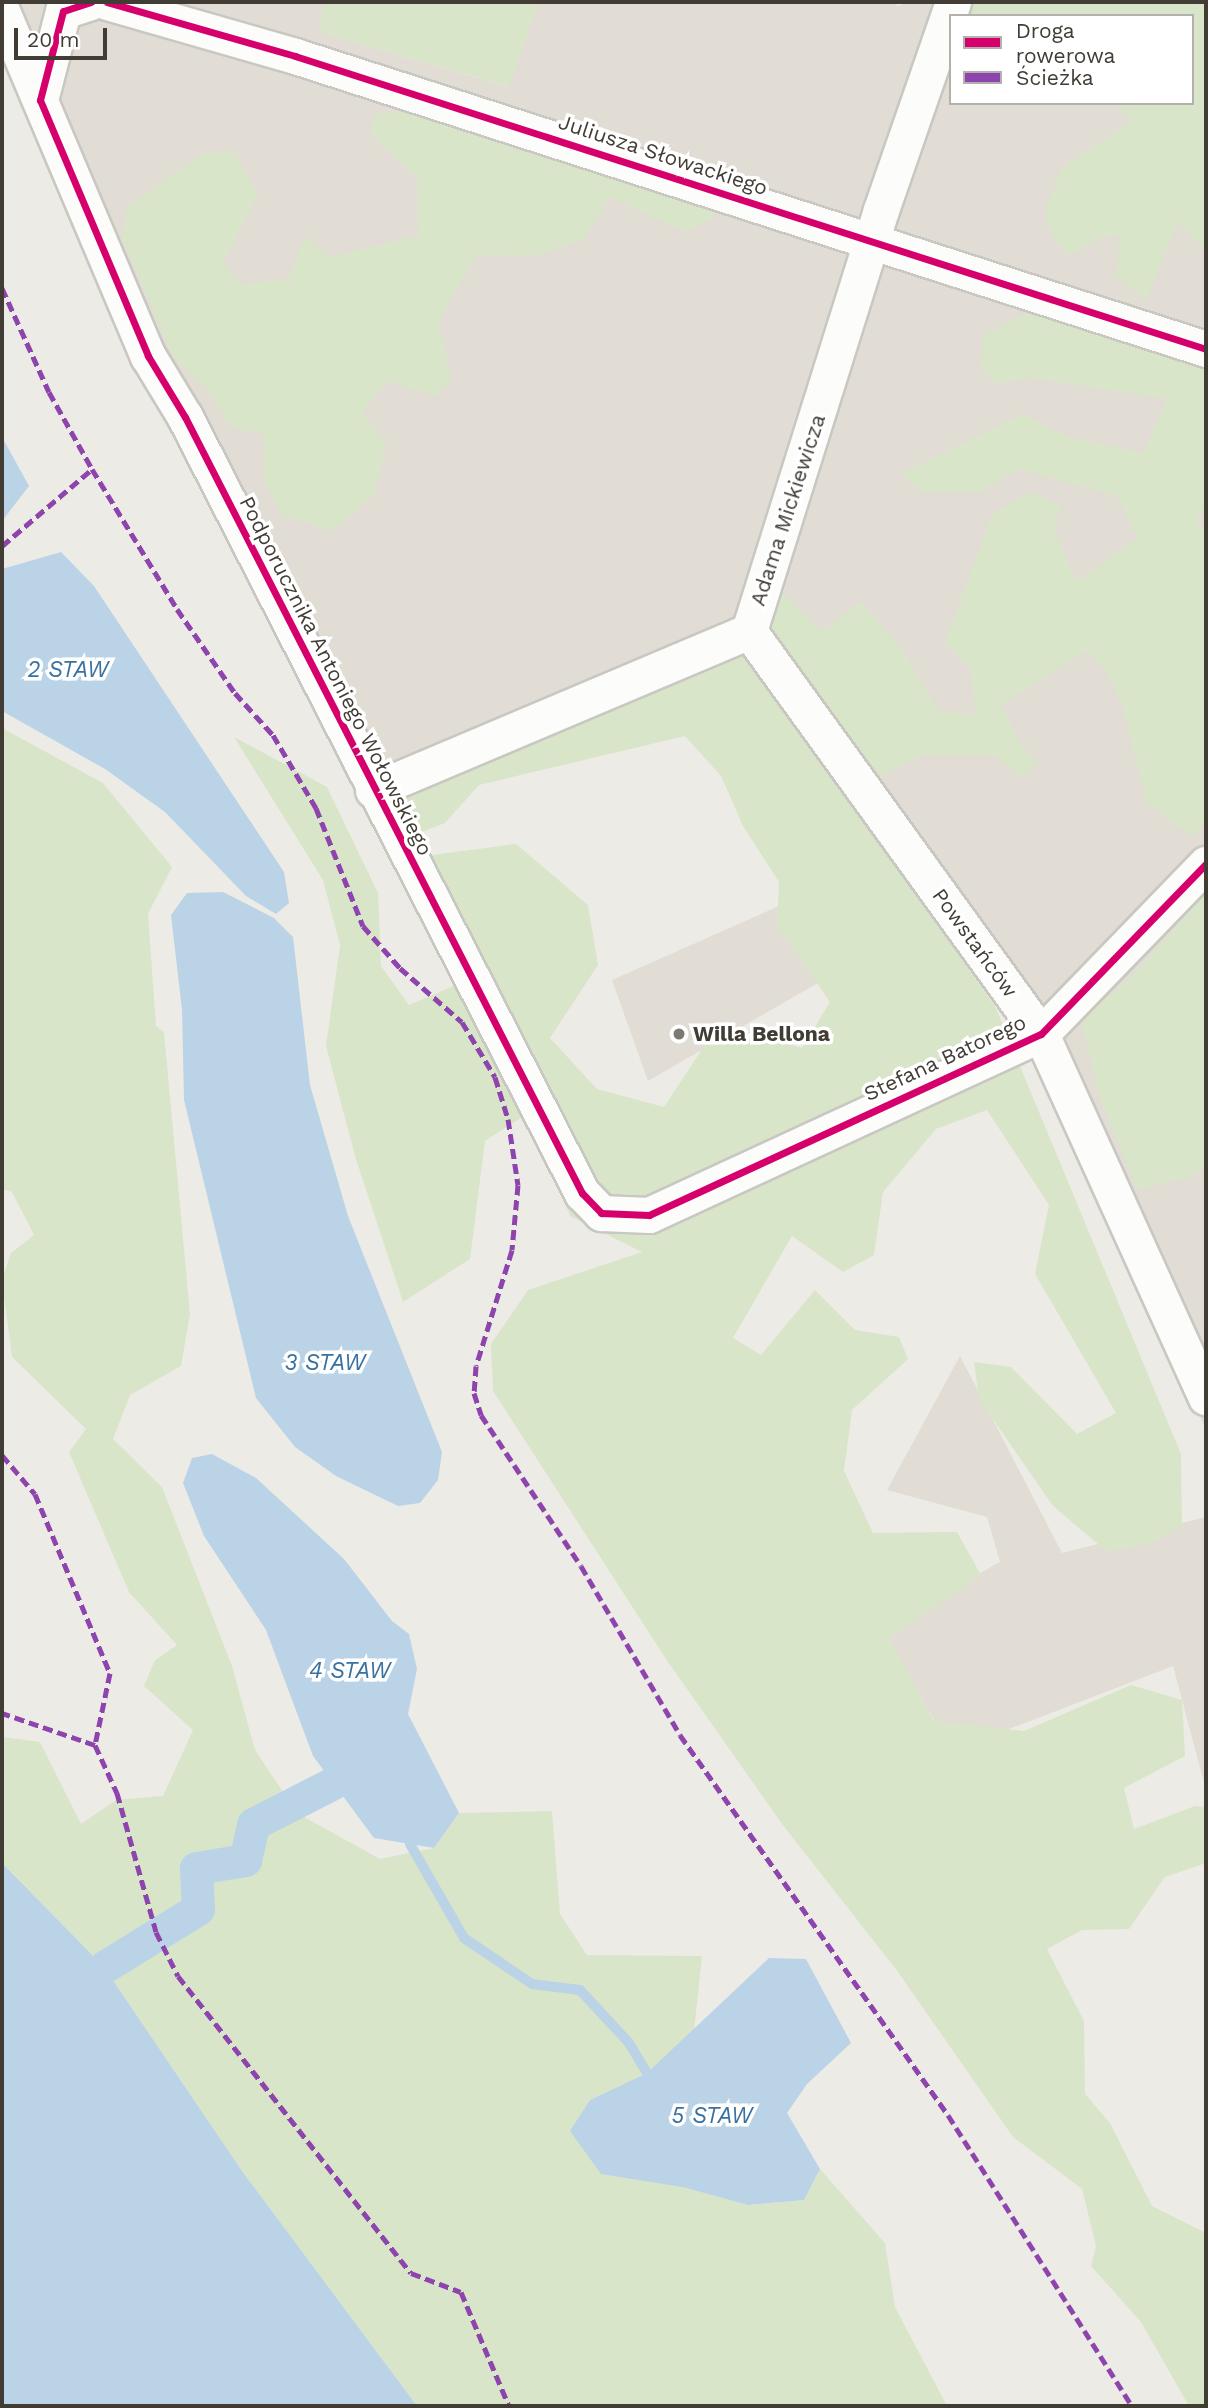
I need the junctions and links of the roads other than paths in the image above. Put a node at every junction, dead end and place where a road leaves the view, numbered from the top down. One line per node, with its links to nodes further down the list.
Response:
1 (107, 2): 6 (street, Juliusza Słowackiego)
2 (67, 5): 5 (street)
3 (2, 11): 5 (street, Podporucznika Antoniego Wołowskiego)
4 (949, 14): 6 (street, Adama Mickiewicza)
5 (40, 100): 9 (street, Podporucznika Antoniego Wołowskiego)
6 (875, 242): 7 (street, Juliusza Słowackiego); 8 (street, Adama Mickiewicza)
7 (1206, 349)
8 (749, 631): 9 (street, Adama Mickiewicza); 11 (street, Powstańców)
9 (373, 790): 12 (street, Podporucznika Antoniego Wołowskiego)
10 (1206, 864): 11 (street, Stefana Batorego)
11 (1041, 1034): 12 (street, Stefana Batorego); 13 (street, Powstańców)
12 (649, 1214)
13 (1206, 1396)

